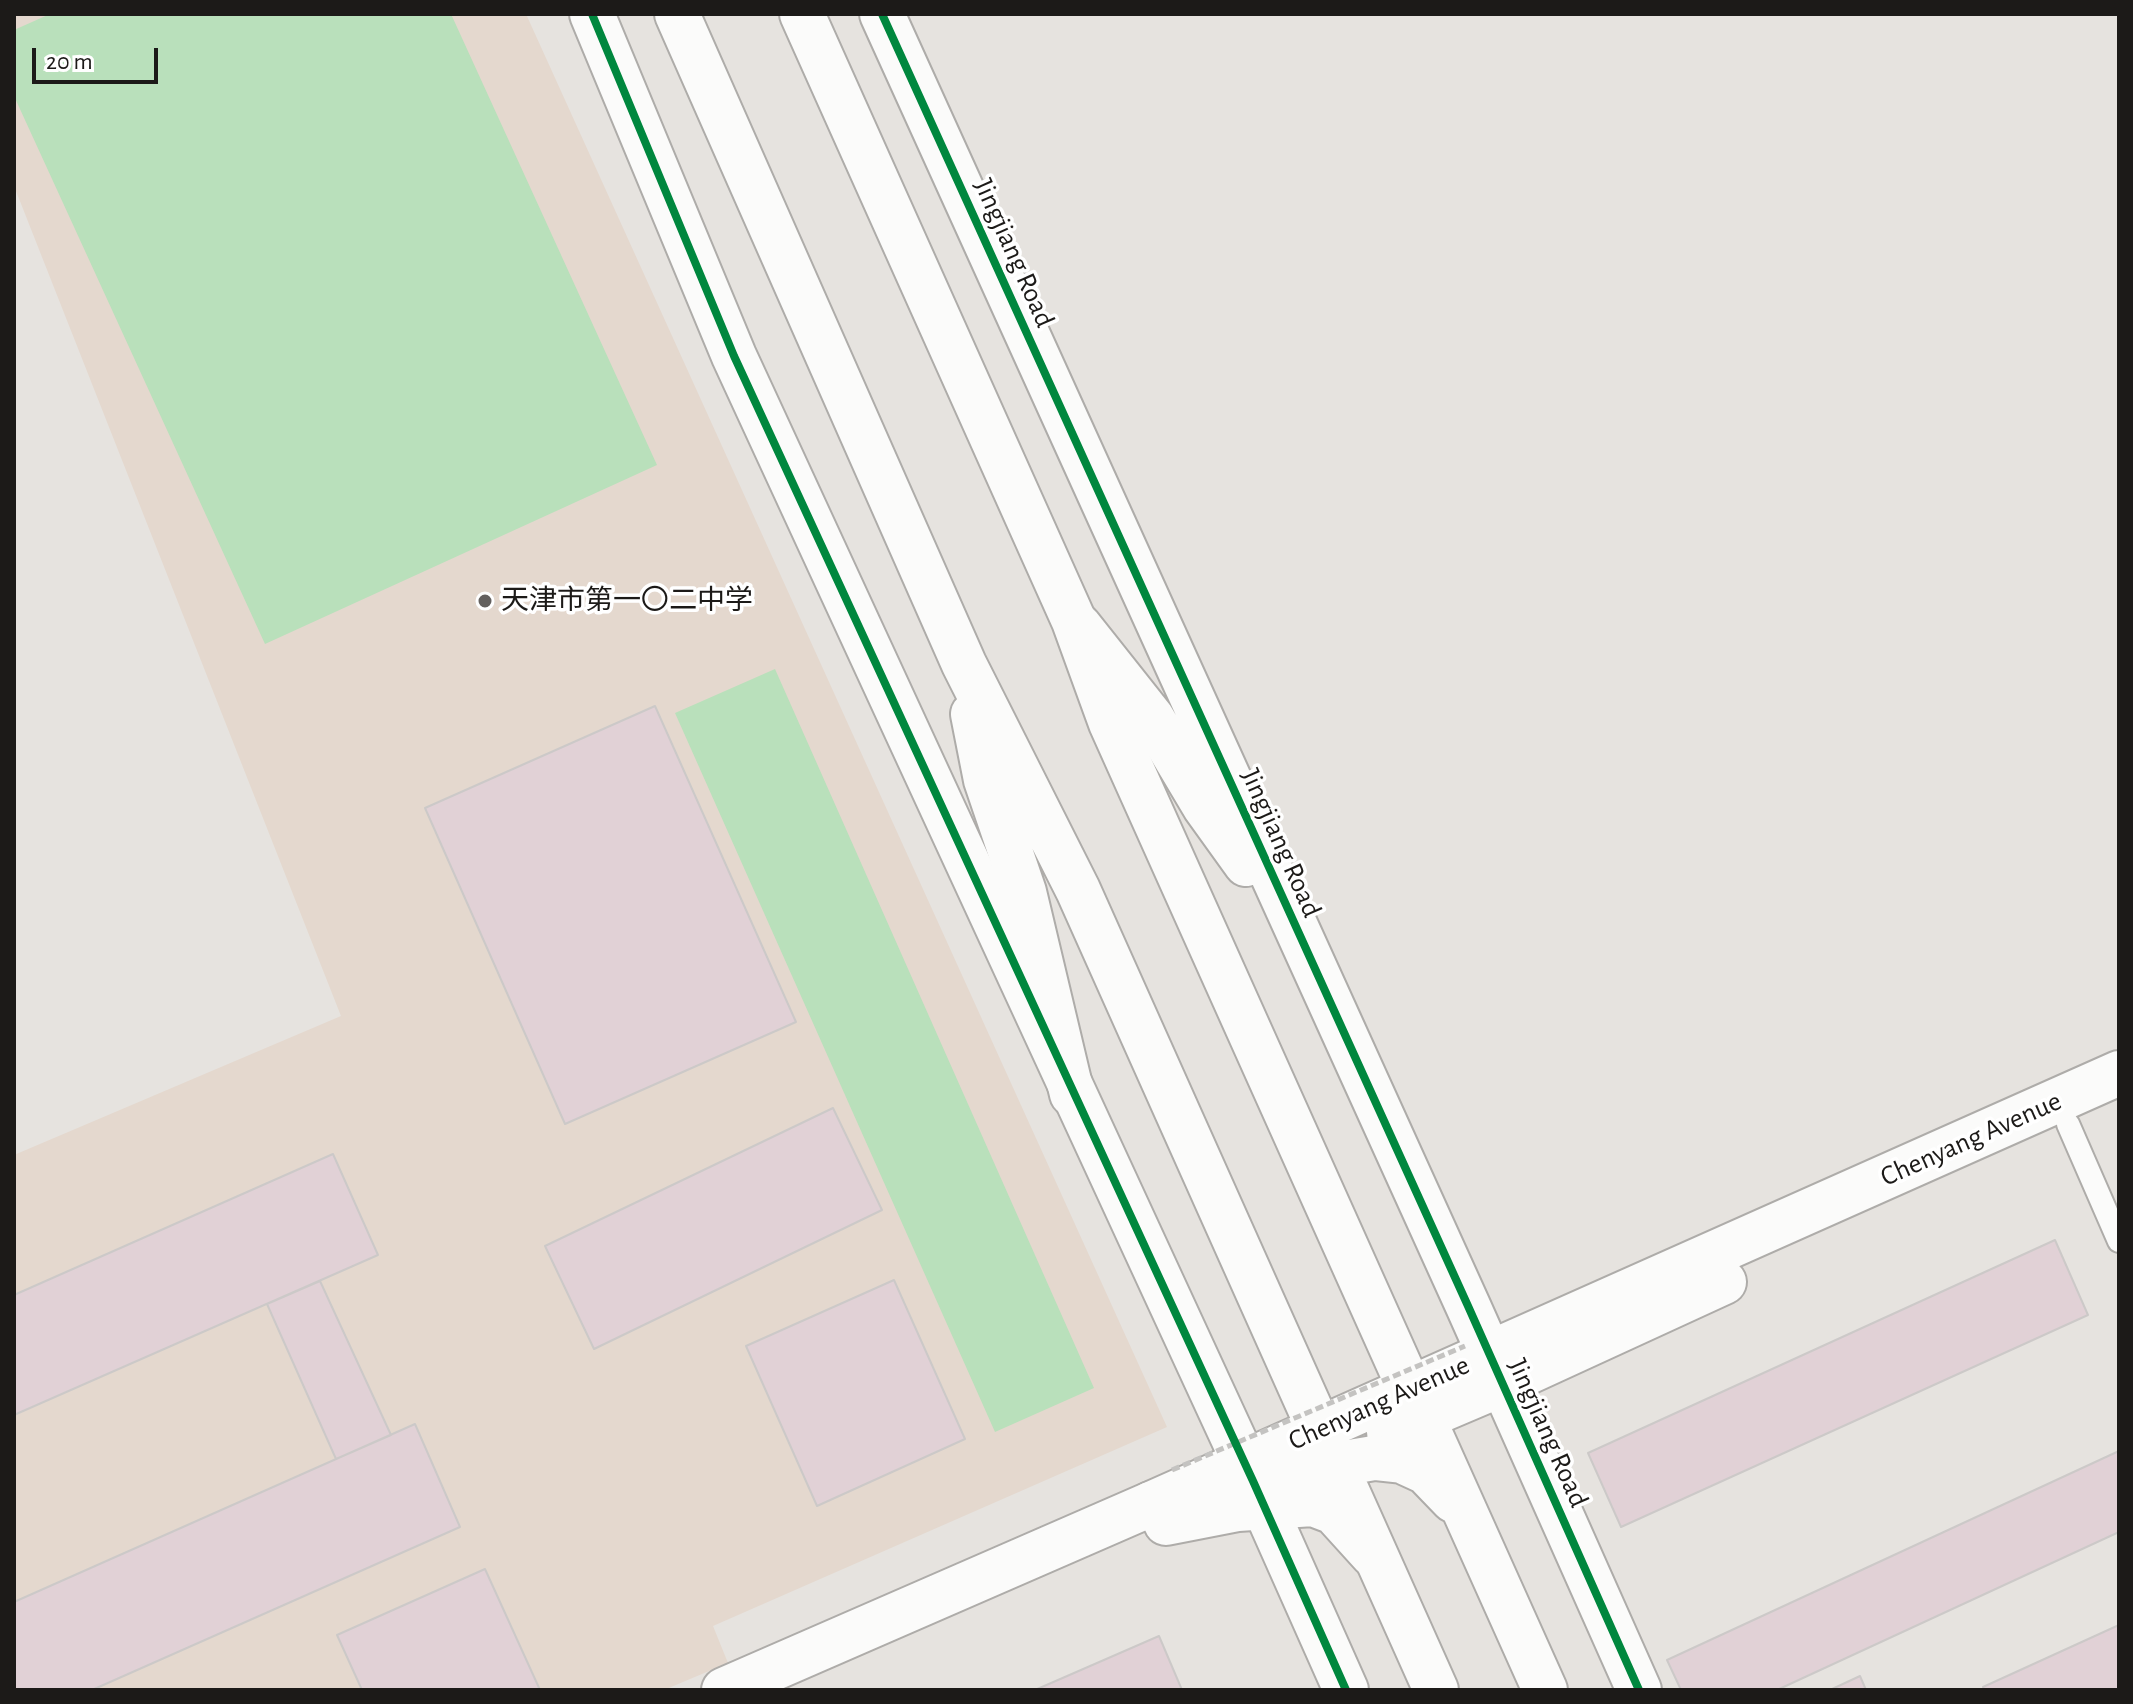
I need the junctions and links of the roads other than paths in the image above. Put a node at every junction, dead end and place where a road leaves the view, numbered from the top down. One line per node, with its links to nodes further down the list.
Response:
1 (592, 14): 9 (main road)
2 (677, 14): 6 (main road)
3 (802, 14): 5 (main road)
4 (882, 14): 7 (main road, Jingjiang Road)
5 (1074, 621): 7 (main road); 14 (main road)
6 (964, 664): 9 (main road); 15 (main road)
7 (1300, 937): 13 (main road, Jingjiang Road)
8 (2119, 1073): 13 (main road, Chenyang Avenue)
9 (1072, 1094): 16 (main road)
10 (2119, 1101): 11 (main road, Chenyang Avenue)
11 (2068, 1124): 12 (lane); 13 (main road, Chenyang Avenue)
12 (2119, 1241)
13 (1485, 1361): 14 (main road, Chenyang Avenue); 25 (main road, Jingjiang Road)
14 (1416, 1404): 15 (main road, Chenyang Avenue); 18 (main road)
15 (1329, 1450): 16 (main road, Chenyang Avenue); 18 (main road); 19 (main road)
16 (1261, 1482): 17 (main road); 19 (main road); 22 (main road)
17 (1163, 1499): 20 (main road); 21 (main road)
18 (1467, 1518): 24 (main road)
19 (1379, 1564): 23 (main road)
20 (724, 1690)
21 (779, 1690)
22 (1346, 1690)
23 (1436, 1690)
24 (1545, 1690)
25 (1639, 1690)

